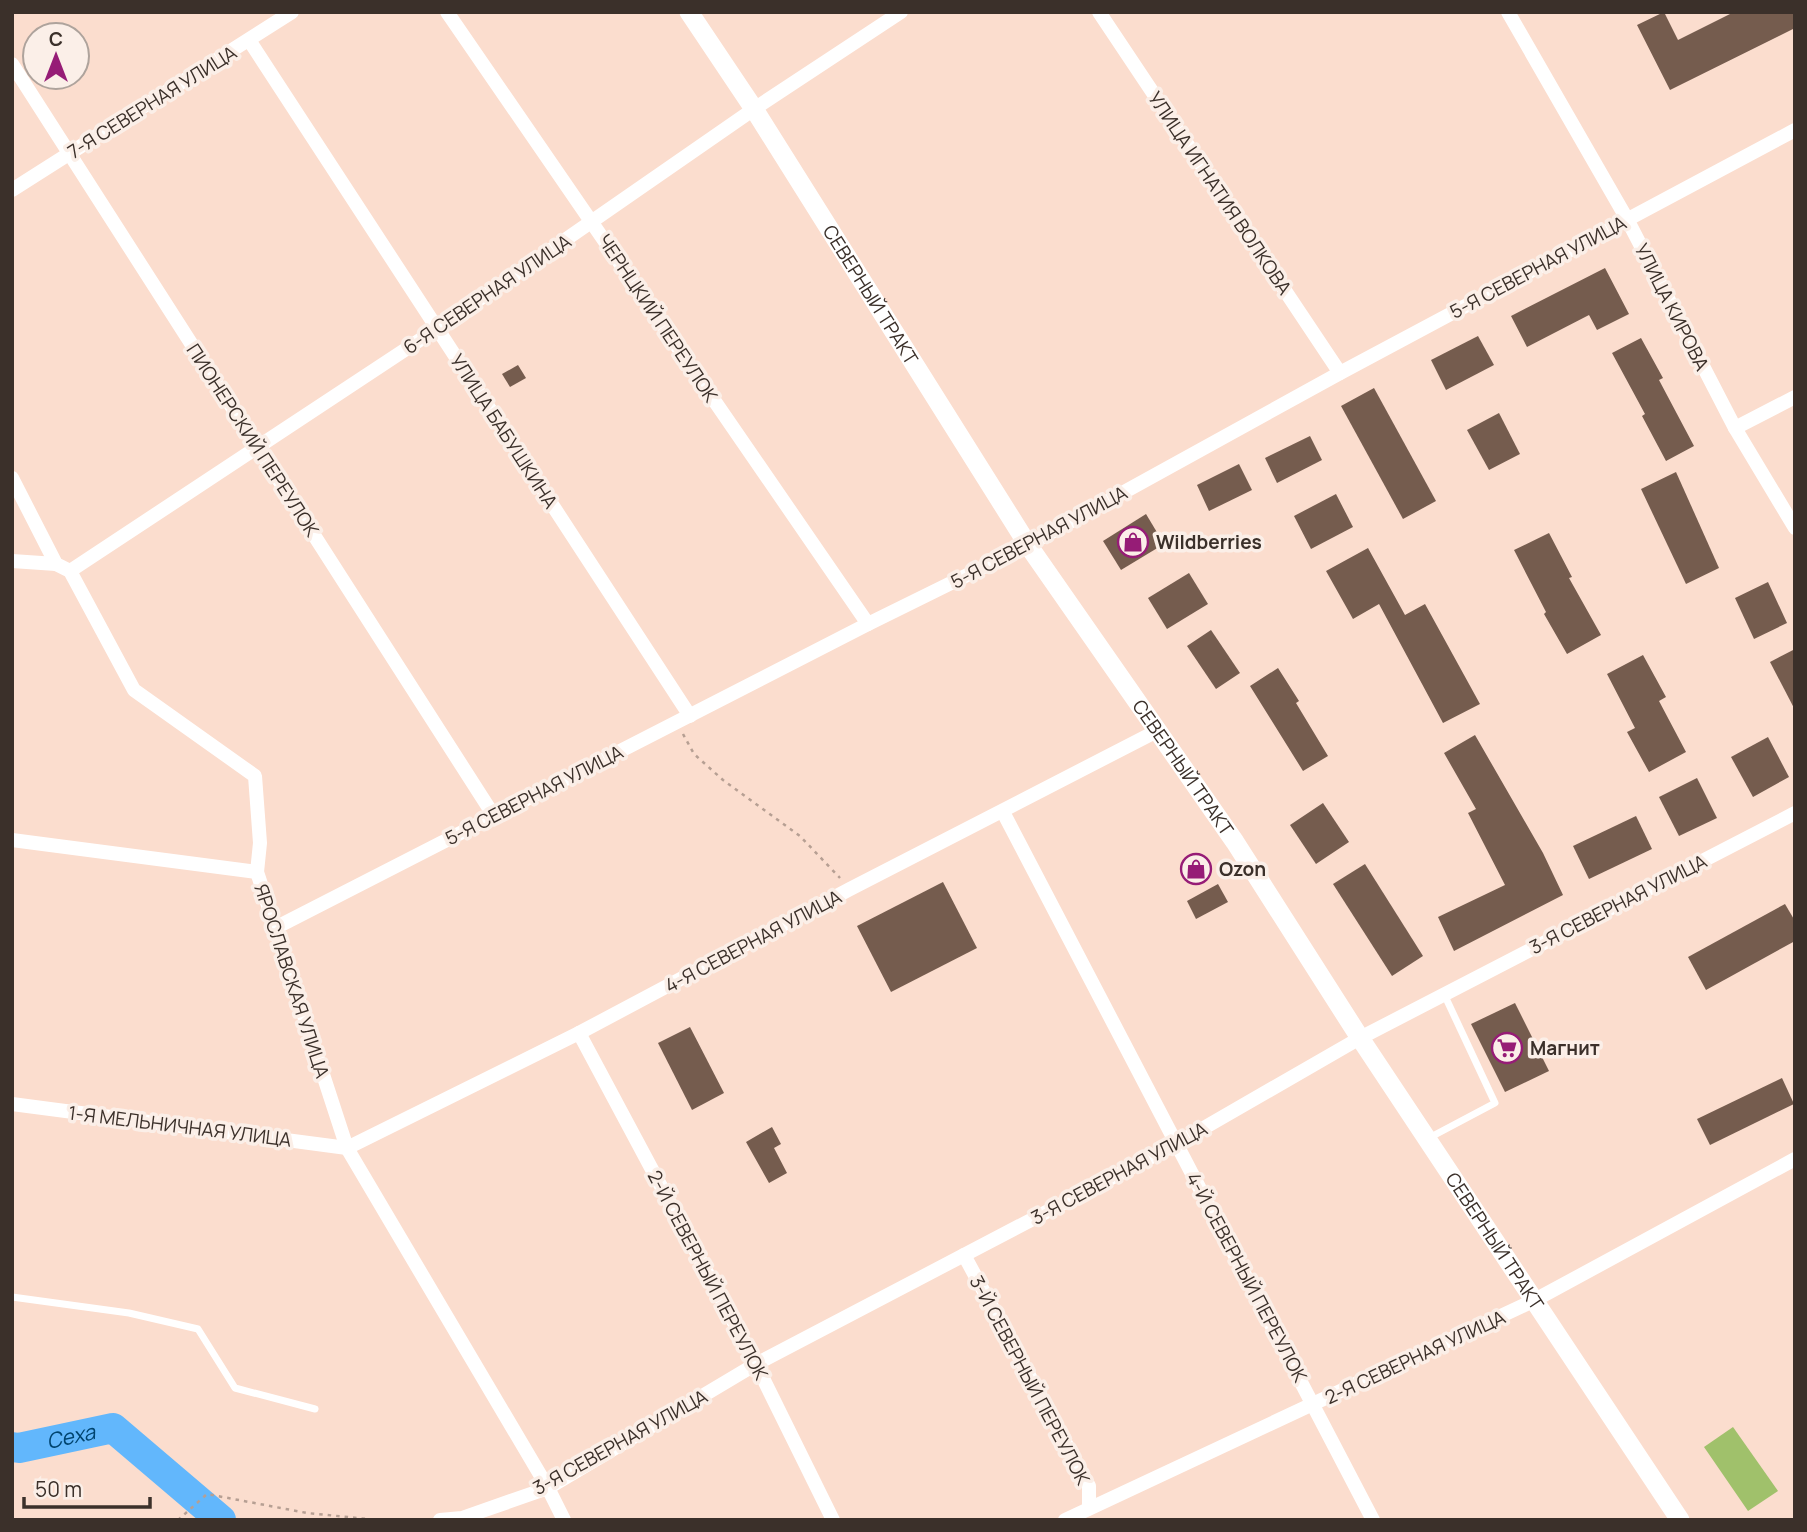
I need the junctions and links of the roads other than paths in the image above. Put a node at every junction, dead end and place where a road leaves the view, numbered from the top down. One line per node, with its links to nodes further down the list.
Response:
1 (292, 12): 7 (street, 7-Я СЕВЕРНАЯ УЛИЦА)
2 (447, 12): 14 (street, ЧЕРНЦКИЙ ПЕРЕУЛОК)
3 (689, 12): 9 (street, СЕВЕРНЫЙ ТРАКТ)
4 (901, 12): 9 (street, 6-Я СЕВЕРНАЯ УЛИЦА)
5 (1099, 12): 16 (street, УЛИЦА ИГНАТИЯ ВОЛКОВА)
6 (1508, 12): 13 (street, УЛИЦА КИРОВА)
7 (249, 40): 11 (street, 7-Я СЕВЕРНАЯ УЛИЦА); 15 (street, УЛИЦА БАБУШКИНА)
8 (12, 64): 11 (street, ПИОНЕРСКИЙ ПЕРЕУЛОК)
9 (754, 109): 14 (street, 6-Я СЕВЕРНАЯ УЛИЦА); 22 (street, СЕВЕРНЫЙ ТРАКТ)
10 (1795, 130): 13 (street, 5-Я СЕВЕРНАЯ УЛИЦА)
11 (70, 154): 12 (street, 7-Я СЕВЕРНАЯ УЛИЦА); 19 (street, ПИОНЕРСКИЙ ПЕРЕУЛОК)
12 (12, 190)
13 (1627, 219): 16 (street, 5-Я СЕВЕРНАЯ УЛИЦА); 18 (street, УЛИЦА КИРОВА)
14 (593, 223): 15 (street, 6-Я СЕВЕРНАЯ УЛИЦА); 26 (street, ЧЕРНЦКИЙ ПЕРЕУЛОК)
15 (438, 328): 19 (street, 6-Я СЕВЕРНАЯ УЛИЦА); 27 (street, УЛИЦА БАБУШКИНА)
16 (1340, 373): 22 (street, 5-Я СЕВЕРНАЯ УЛИЦА)
17 (1795, 397): 18 (street)
18 (1735, 428): 21 (street, УЛИЦА КИРОВА)
19 (257, 447): 25 (street, 6-Я СЕВЕРНАЯ УЛИЦА); 31 (street, ПИОНЕРСКИЙ ПЕРЕУЛОК)
20 (12, 478): 24 (street)
21 (1795, 528)
22 (1028, 545): 26 (street, 5-Я СЕВЕРНАЯ УЛИЦА); 28 (street, СЕВЕРНЫЙ ТРАКТ)
23 (12, 561): 24 (street)
24 (56, 564): 25 (street)
25 (70, 571): 33 (street, ЯРОСЛАВСКАЯ УЛИЦА)
26 (868, 624): 27 (street, 5-Я СЕВЕРНАЯ УЛИЦА)
27 (683, 719): 31 (street, 5-Я СЕВЕРНАЯ УЛИЦА)
28 (1157, 731): 29 (street, 4-Я СЕВЕРНАЯ УЛИЦА); 37 (street, СЕВЕРНЫЙ ТРАКТ)
29 (1003, 811): 36 (street, 4-Я СЕВЕРНАЯ УЛИЦА); 40 (street, 4-Й СЕВЕРНЫЙ ПЕРЕУЛОК)
30 (1795, 813): 35 (street, 3-Я СЕВЕРНАЯ УЛИЦА)
31 (494, 816): 34 (street, 5-Я СЕВЕРНАЯ УЛИЦА)
32 (12, 840): 33 (street)
33 (257, 872): 34 (street, ЯРОСЛАВСКАЯ УЛИЦА)
34 (275, 928): 41 (street, ЯРОСЛАВСКАЯ УЛИЦА)
35 (1444, 994): 37 (street, 3-Я СЕВЕРНАЯ УЛИЦА); 39 (lane)
36 (579, 1032): 41 (street, 4-Я СЕВЕРНАЯ УЛИЦА); 46 (street, 2-Й СЕВЕРНЫЙ ПЕРЕУЛОК)
37 (1360, 1038): 39 (street, СЕВЕРНЫЙ ТРАКТ); 40 (street, 3-Я СЕВЕРНАЯ УЛИЦА)
38 (12, 1104): 41 (street, 1-Я МЕЛЬНИЧНАЯ УЛИЦА)
39 (1427, 1139): 45 (street, СЕВЕРНЫЙ ТРАКТ)
40 (1176, 1144): 43 (street, 3-Я СЕВЕРНАЯ УЛИЦА); 47 (street, 4-Й СЕВЕРНЫЙ ПЕРЕУЛОК)
41 (347, 1148): 49 (street, ЯРОСЛАВСКАЯ УЛИЦА)
42 (1795, 1159): 45 (street, 2-Я СЕВЕРНАЯ УЛИЦА)
43 (964, 1255): 46 (street, 3-Я СЕВЕРНАЯ УЛИЦА); 50 (street, 3-Й СЕВЕРНЫЙ ПЕРЕУЛОК)
44 (12, 1297): 48 (lane)
45 (1533, 1301): 47 (street, 2-Я СЕВЕРНАЯ УЛИЦА); 56 (street, СЕВЕРНЫЙ ТРАКТ)
46 (756, 1364): 49 (street, 3-Я СЕВЕРНАЯ УЛИЦА); 54 (street, 2-Й СЕВЕРНЫЙ ПЕРЕУЛОК)
47 (1314, 1405): 50 (street, 2-Я СЕВЕРНАЯ УЛИЦА); 51 (street, 4-Й СЕВЕРНЫЙ ПЕРЕУЛОК)
48 (315, 1409)
49 (548, 1488): 52 (street, 3-Я СЕВЕРНАЯ УЛИЦА); 53 (street, ЯРОСЛАВСКАЯ УЛИЦА)
50 (1089, 1507): 55 (street, 2-Я СЕВЕРНАЯ УЛИЦА)
51 (1367, 1518)
52 (440, 1520)
53 (564, 1520)
54 (833, 1520)
55 (1065, 1520)
56 (1680, 1520)

